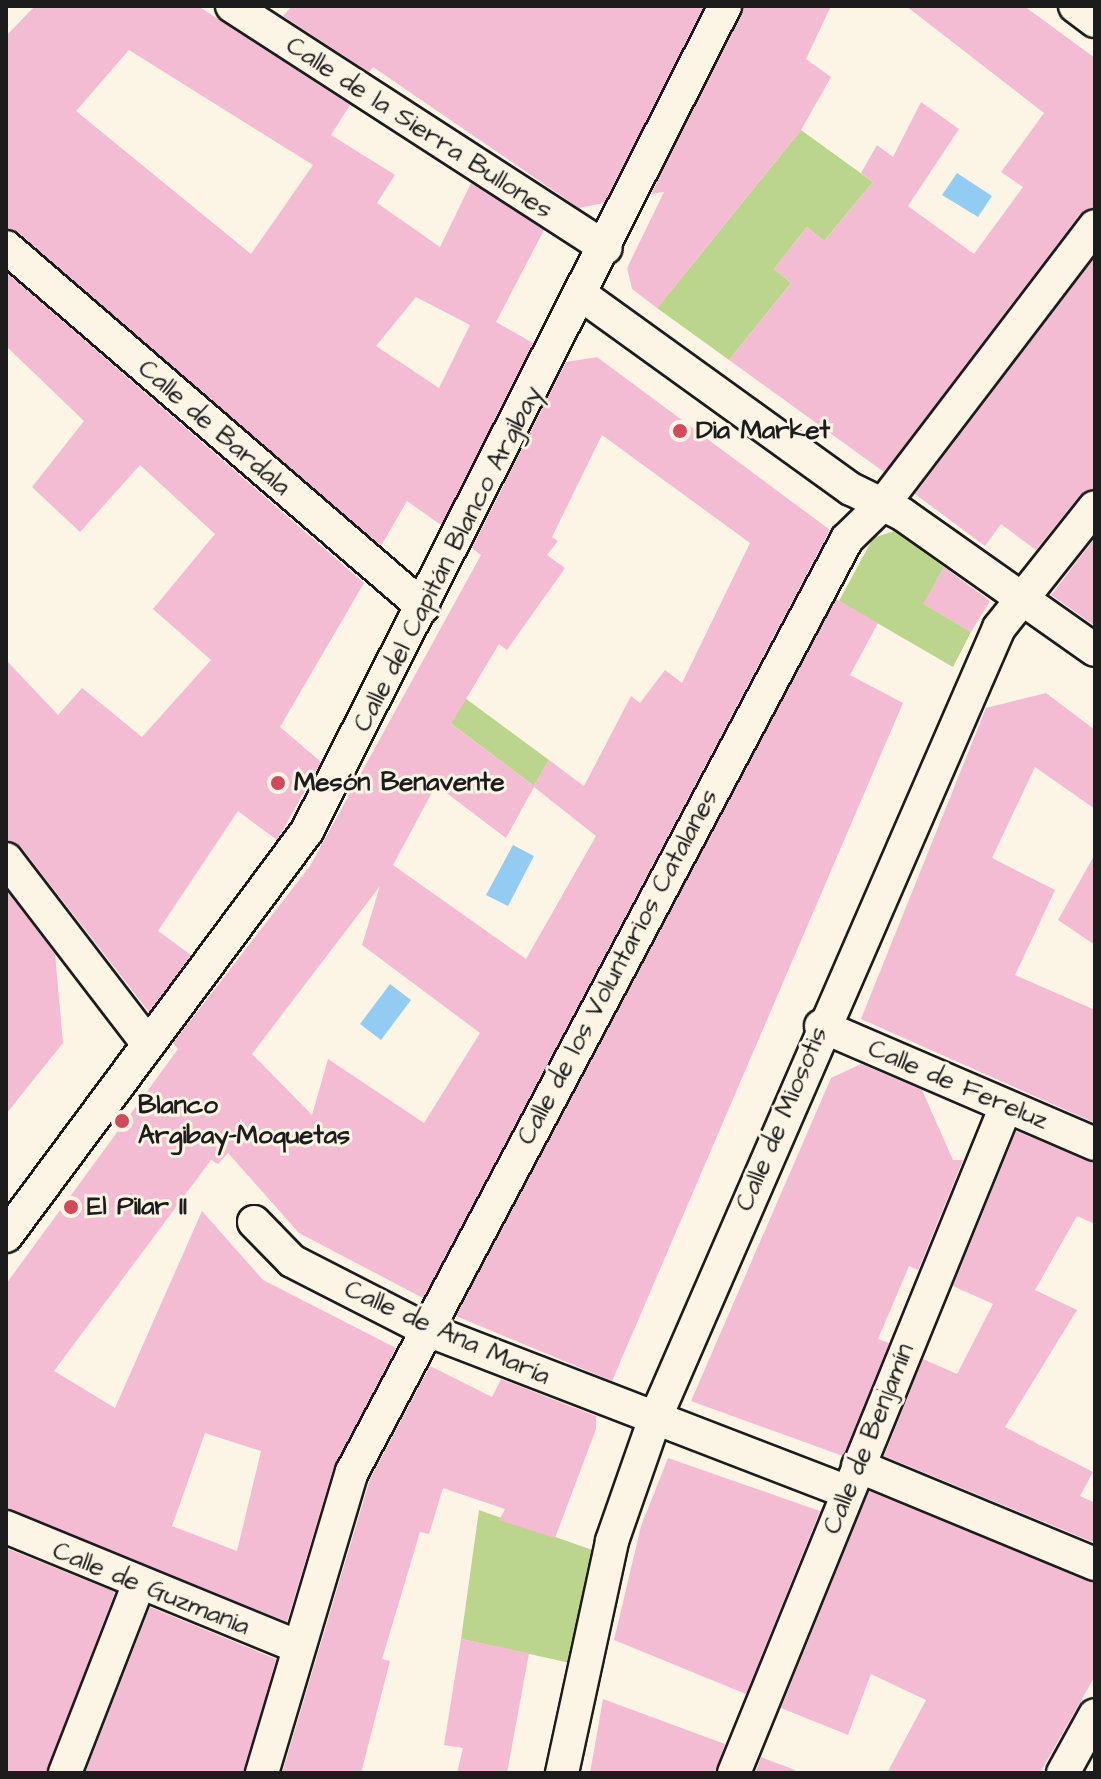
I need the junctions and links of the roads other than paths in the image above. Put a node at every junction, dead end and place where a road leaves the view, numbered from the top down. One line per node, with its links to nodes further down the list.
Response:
1 (725, 6): 7 (street, Calle del Capitán Blanco Argibay)
2 (1075, 6): 4 (street)
3 (247, 10): 7 (street, Calle de la Sierra Bullones)
4 (1095, 21)
5 (1095, 226): 9 (street, Calle de los Voluntarios Catalanes)
6 (6, 247): 12 (street, Calle de Bardala)
7 (606, 248): 8 (street, Calle del Capitán Blanco Argibay)
8 (583, 296): 9 (street); 12 (street, Calle del Capitán Blanco Argibay)
9 (884, 503): 11 (street); 21 (street, Calle de los Voluntarios Catalanes)
10 (1095, 507): 11 (street, Calle de Miosotis)
11 (1024, 601): 13 (street); 15 (street, Calle de Miosotis)
12 (423, 607): 16 (street, Calle del Capitán Blanco Argibay)
13 (1095, 650)
14 (6, 859): 16 (street)
15 (821, 1026): 17 (street, Calle de Fereluz); 22 (street, Calle de Miosotis)
16 (148, 1044): 20 (street, Calle del Capitán Blanco Argibay)
17 (1006, 1106): 18 (street, Calle de Fereluz); 23 (street, Calle de Benjamín)
18 (1095, 1144)
19 (254, 1222): 21 (street, Calle de Ana María)
20 (6, 1236)
21 (425, 1329): 22 (street, Calle de Ana María); 27 (street, Calle de los Voluntarios Catalanes)
22 (654, 1421): 23 (street, Calle de Ana María); 31 (street, Calle de Miosotis)
23 (852, 1479): 25 (street); 32 (street, Calle de Benjamín)
24 (6, 1527): 26 (street, Calle de Guzmania)
25 (1095, 1564)
26 (139, 1583): 27 (street, Calle de Guzmania); 29 (street)
27 (298, 1647): 30 (street, Calle de los Voluntarios Catalanes)
28 (1095, 1715): 33 (street)
29 (65, 1773)
30 (262, 1773)
31 (562, 1773)
32 (734, 1773)
33 (1063, 1773)

